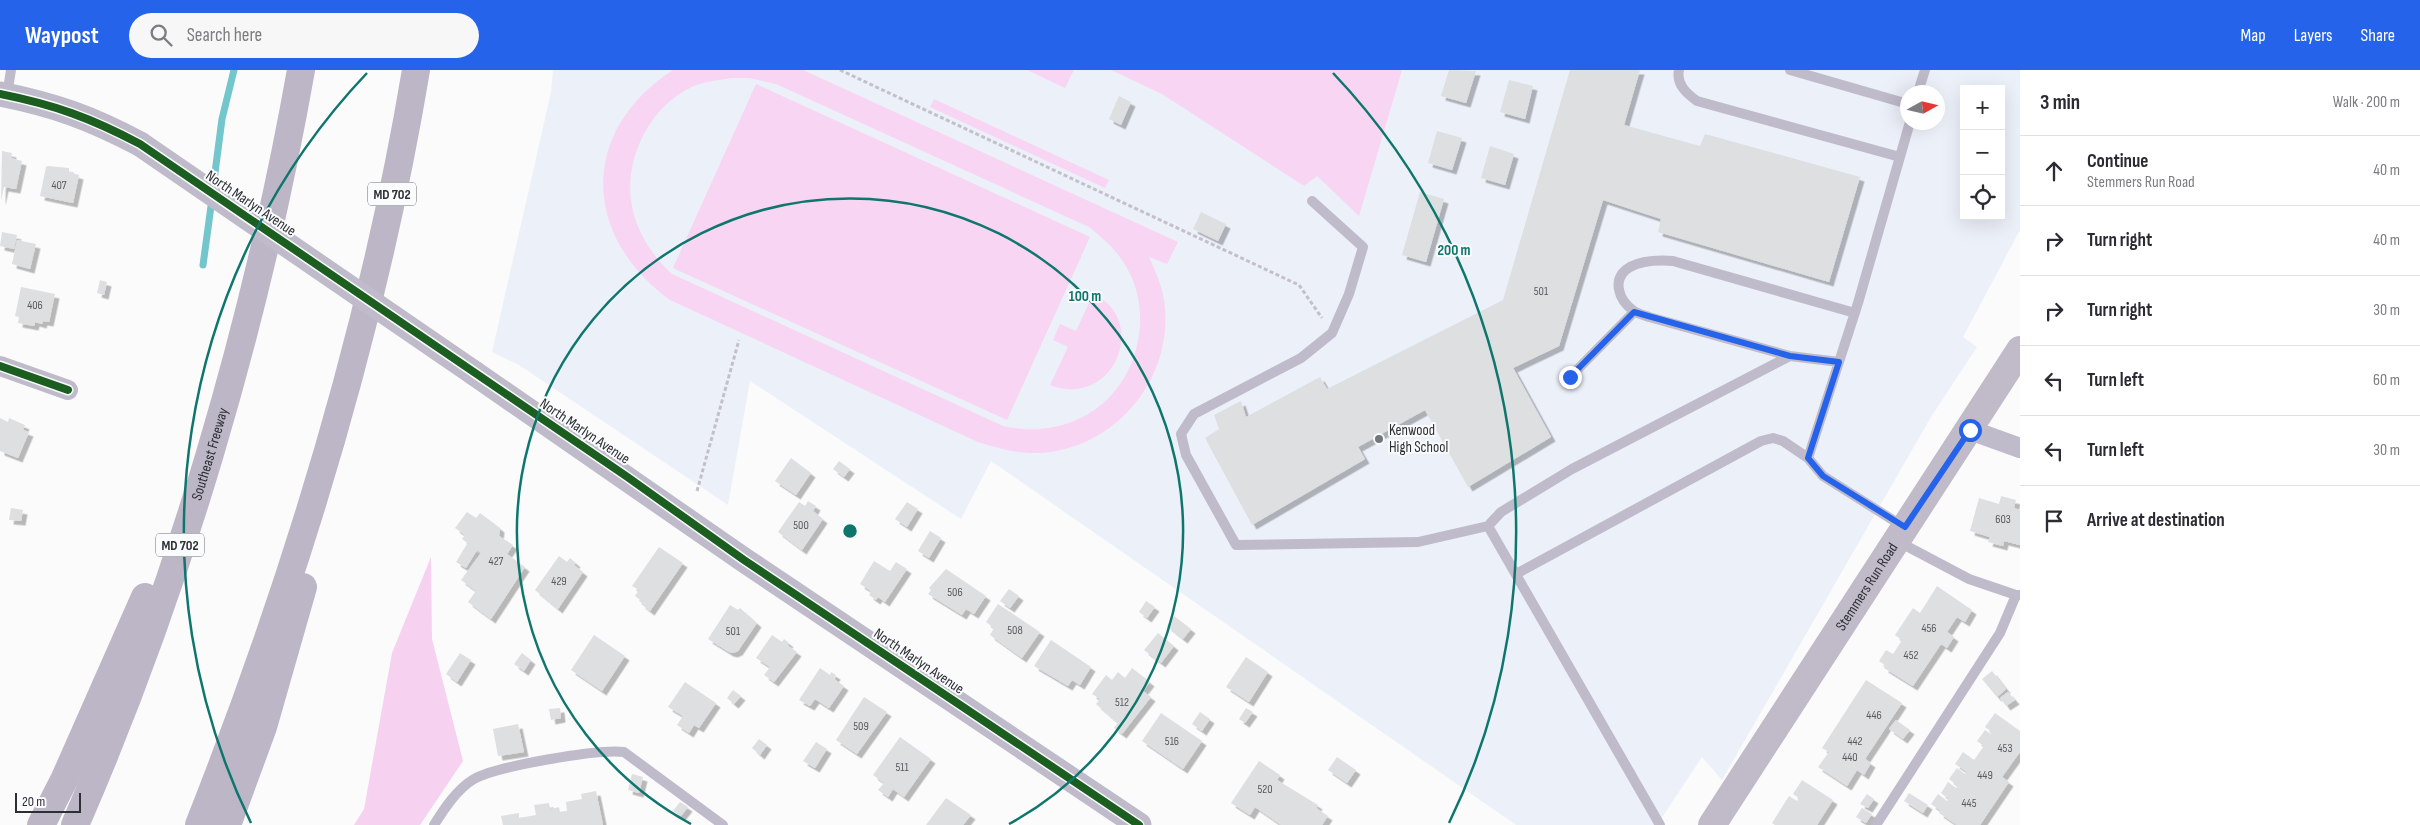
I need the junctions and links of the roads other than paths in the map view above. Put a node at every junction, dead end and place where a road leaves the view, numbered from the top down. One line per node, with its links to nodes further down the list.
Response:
1 (11, 70): 8 (lane)
2 (301, 70): 13 (highway, Southeast Freeway / MD 702)
3 (416, 70): 16 (highway, MD 702)
4 (1679, 70): 11 (lane)
5 (1790, 70): 9 (lane)
6 (1925, 70): 7 (lane)
7 (1920, 85)
8 (4, 95): 36 (street, North Marlyn Avenue, bridge)
9 (1900, 102)
10 (1908, 130): 11 (lane)
11 (1900, 157): 15 (lane)
12 (1312, 201): 26 (lane)
13 (262, 258): 30 (highway); 31 (highway, Southeast Freeway / MD 702)
14 (1634, 312): 15 (lane); 18 (lane); 21 (lane)
15 (1855, 313): 19 (lane)
16 (364, 318): 32 (highway, MD 702); 33 (highway)
17 (2020, 350): 23 (main road, Stemmers Run Road)
18 (1790, 356): 19 (lane); 26 (lane)
19 (1839, 362): 25 (lane)
20 (0, 366): 22 (street)
21 (1570, 377)
22 (68, 390)
23 (1970, 430): 24 (street); 27 (main road, Stemmers Run Road)
24 (2020, 448)
25 (1808, 458): 27 (lane); 28 (lane)
26 (1488, 526): 28 (lane)
27 (1901, 534): 29 (lane); 38 (main road, Stemmers Run Road)
28 (1516, 574): 37 (lane)
29 (2018, 595): 39 (lane)
30 (41, 825)
31 (75, 825)
32 (199, 825)
33 (227, 825)
34 (434, 825): 35 (lane)
35 (723, 825)
36 (1139, 825)
37 (1660, 825)
38 (1712, 825)
39 (1876, 825)

